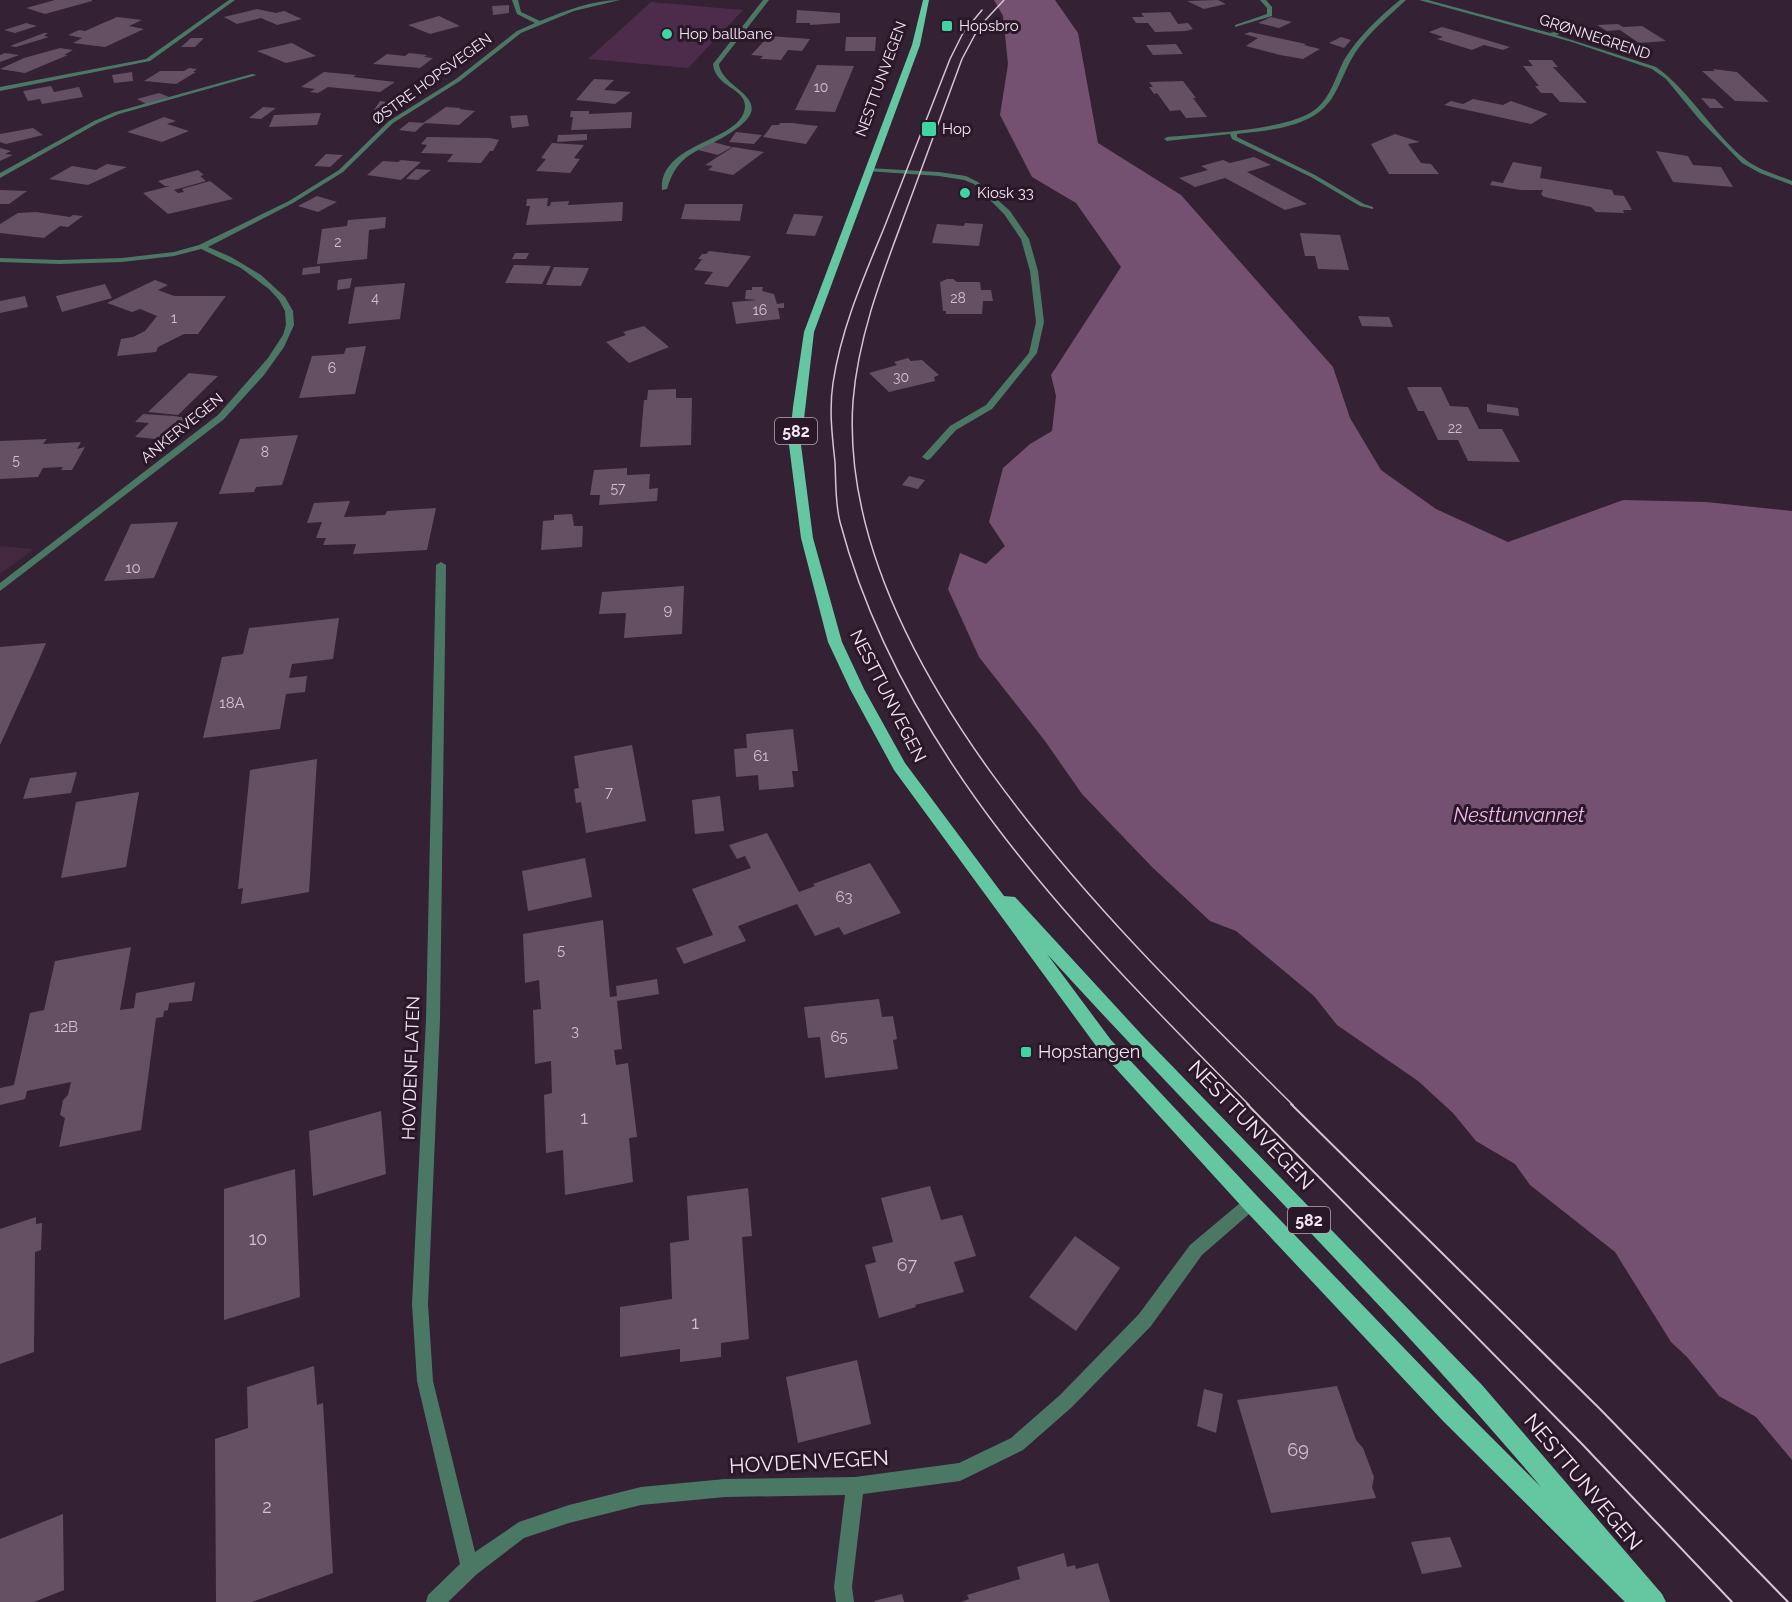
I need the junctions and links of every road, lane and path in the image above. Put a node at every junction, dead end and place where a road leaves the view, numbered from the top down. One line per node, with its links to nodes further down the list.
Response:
1 (232, 0): 14 (street)
2 (515, 0): 9 (street)
3 (617, 0): 9 (street, ØSTRE HOPSVEGEN)
4 (766, 0): 20 (street)
5 (926, 0): 17 (main road, NESTTUNVEGEN / 582)
6 (1263, 0): 10 (street)
7 (1403, 0): 15 (street)
8 (1422, 0): 12 (street, GRØNNEGREND)
9 (539, 23): 22 (street, ØSTRE HOPSVEGEN)
10 (1237, 26)
11 (1579, 27): 12 (street)
12 (1552, 34): 19 (street, GRØNNEGREND)
13 (254, 75): 18 (street)
14 (0, 89)
15 (1233, 131): 16 (street); 21 (street)
16 (1167, 139)
17 (868, 170): 24 (street); 27 (main road, NESTTUNVEGEN / 582)
18 (0, 177)
19 (1792, 183)
20 (664, 189)
21 (1371, 208)
22 (202, 247): 23 (street, ØSTRE HOPSVEGEN); 26 (street, ANKERVEGEN)
23 (0, 260)
24 (927, 458)
25 (441, 565): 30 (street, HOVDENFLATEN)
26 (0, 588)
27 (956, 844): 28 (main road, NESTTUNVEGEN / 582); 34 (main road, NESTTUNVEGEN / 582)
28 (1251, 1203): 29 (street, HOVDENVEGEN); 33 (main road, NESTTUNVEGEN / 582)
29 (855, 1486): 30 (street, HOVDENVEGEN); 32 (street)
30 (470, 1567): 31 (street, HOVDENVEGEN)
31 (435, 1602)
32 (845, 1602)
33 (1642, 1602)
34 (1654, 1602)

